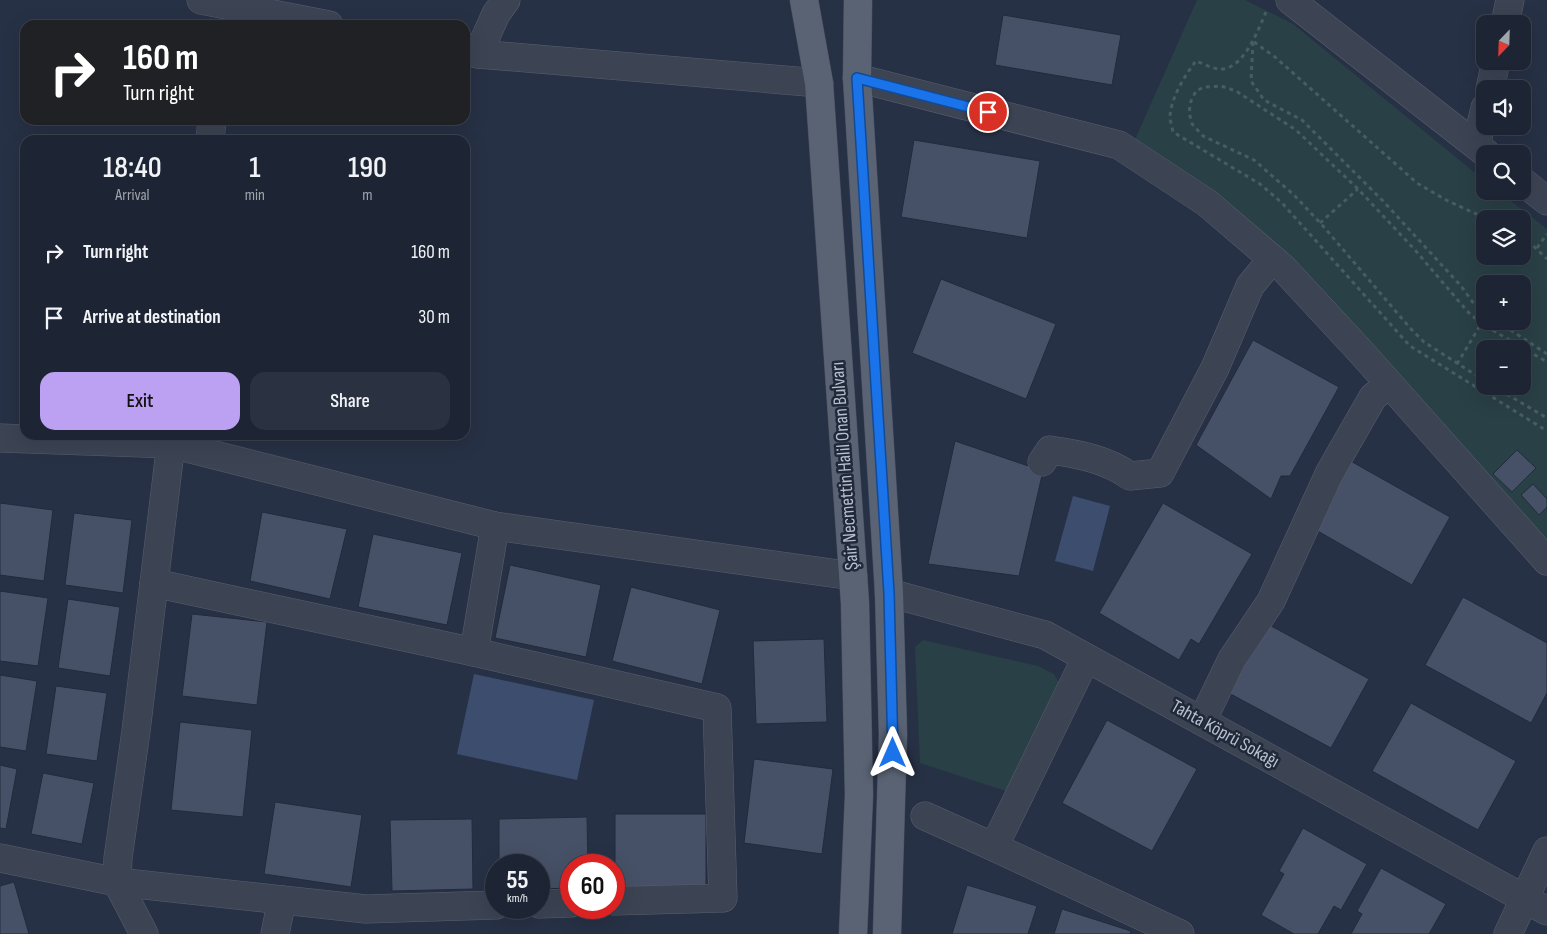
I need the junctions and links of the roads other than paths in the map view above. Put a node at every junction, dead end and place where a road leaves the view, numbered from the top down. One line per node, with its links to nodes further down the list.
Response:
1 (506, 0): 9 (street)
2 (804, 0): 11 (main road, Şair Necmettin Halil Onan Bulvarı)
3 (858, 0): 10 (main road, Şair Necmettin Halil Onan Bulvarı)
4 (1510, 0): 7 (street)
5 (1278, 4): 12 (street)
6 (217, 10): 8 (street)
7 (1507, 15)
8 (291, 20)
9 (472, 53): 11 (street)
10 (857, 78): 15 (street); 25 (main road, Şair Necmettin Halil Onan Bulvarı)
11 (819, 83): 23 (main road, Şair Necmettin Halil Onan Bulvarı)
12 (1476, 145)
13 (1531, 189): 14 (street)
14 (1547, 201)
15 (1272, 259): 16 (street); 20 (street)
16 (1389, 384): 22 (street); 28 (street)
17 (0, 438): 18 (street)
18 (20, 438)
19 (172, 440): 21 (street); 24 (street)
20 (1042, 462)
21 (495, 526): 23 (street); 26 (street)
22 (1547, 561)
23 (853, 576): 40 (main road, Şair Necmettin Halil Onan Bulvarı)
24 (154, 584): 26 (street); 33 (street)
25 (889, 593): 27 (street, Tahta Köprü Sokağı); 41 (main road, Şair Necmettin Halil Onan Bulvarı)
26 (474, 652): 35 (street)
27 (1086, 658): 28 (street, Tahta Köprü Sokağı); 30 (street)
28 (1202, 722): 37 (street, Tahta Köprü Sokağı)
29 (924, 816): 30 (street)
30 (994, 847): 42 (street)
31 (1547, 851): 37 (street)
32 (0, 858): 33 (street)
33 (117, 882): 34 (street); 38 (street)
34 (282, 900): 36 (street); 39 (street)
35 (625, 902)
36 (485, 905)
37 (1536, 906): 43 (street)
38 (144, 934)
39 (275, 934)
40 (853, 934)
41 (887, 934)
42 (1180, 934)
43 (1508, 934)

